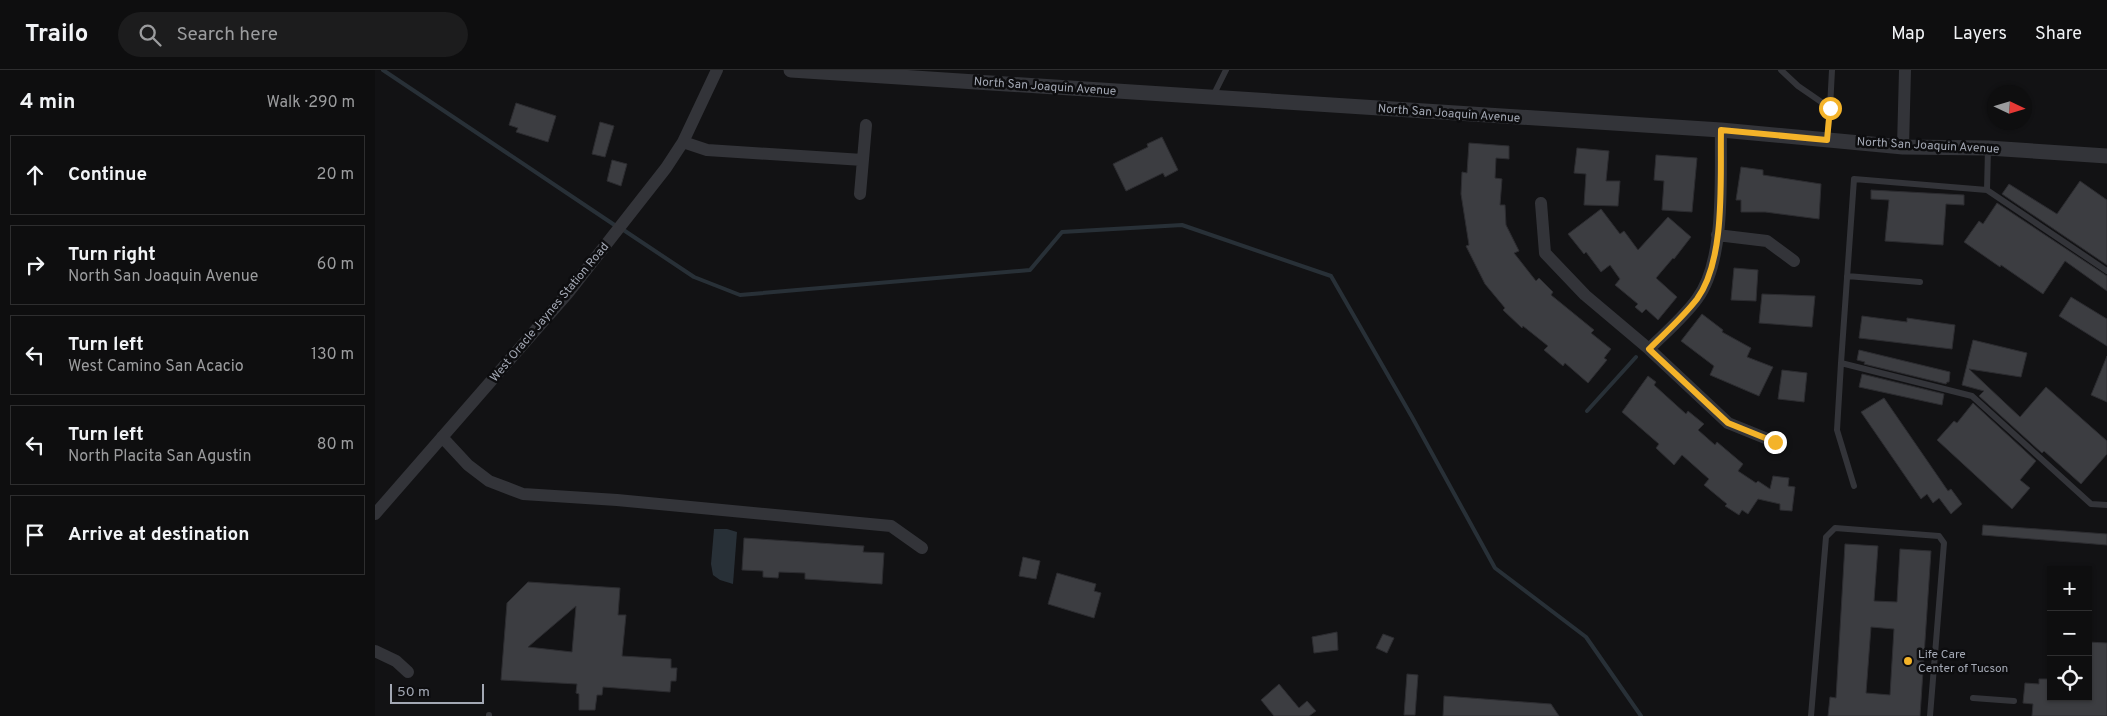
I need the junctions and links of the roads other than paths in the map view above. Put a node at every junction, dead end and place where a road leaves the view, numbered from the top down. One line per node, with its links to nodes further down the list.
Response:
1 (717, 70): 12 (street, West Oracle Jaynes Station Road)
2 (791, 70): 7 (street, North San Joaquin Avenue)
3 (1226, 70): 7 (lane)
4 (1781, 70): 8 (lane)
5 (1832, 70): 8 (lane)
6 (1905, 70): 13 (street)
7 (1212, 97): 10 (street, North San Joaquin Avenue)
8 (1830, 108): 11 (lane)
9 (866, 125): 16 (street)
10 (1721, 130): 11 (street, North San Joaquin Avenue); 20 (street)
11 (1827, 140): 13 (street, North San Joaquin Avenue)
12 (683, 142): 16 (street); 27 (street, West Oracle Jaynes Station Road)
13 (1903, 146): 14 (street, North San Joaquin Avenue)
14 (1988, 148): 15 (street, North San Joaquin Avenue); 17 (lane)
15 (2107, 156)
16 (863, 160): 18 (street)
17 (1987, 190): 22 (lane); 23 (lane)
18 (860, 194)
19 (1541, 203): 25 (street)
20 (1717, 235): 21 (street); 25 (street)
21 (1794, 261)
22 (2107, 271)
23 (1847, 276): 24 (lane); 26 (lane)
24 (1921, 282)
25 (1649, 349): 28 (street)
26 (1841, 363): 29 (lane); 31 (lane)
27 (442, 437): 30 (street, West Oracle Jaynes Station Road); 33 (street)
28 (1775, 442)
29 (1854, 486)
30 (379, 500): 32 (street, West Oracle Jaynes Station Road)
31 (2107, 505)
32 (375, 514)
33 (923, 548)
34 (375, 651): 35 (street)
35 (408, 672)
36 (1973, 698): 37 (lane)
37 (2014, 701)
38 (1811, 716): 39 (lane)
39 (1930, 716)

